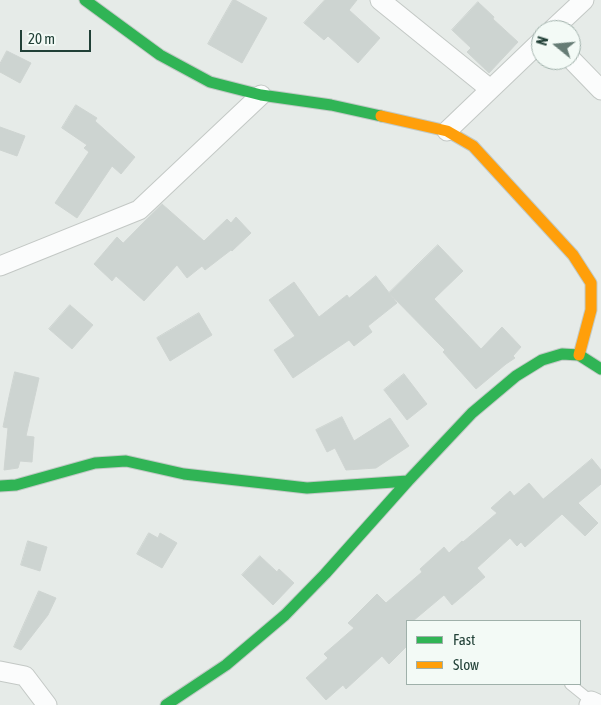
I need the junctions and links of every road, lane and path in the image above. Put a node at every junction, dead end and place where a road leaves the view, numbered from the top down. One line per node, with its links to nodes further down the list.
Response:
1 (85, 0): 9 (street)
2 (380, 0): 7 (street)
3 (584, 0): 4 (street)
4 (563, 20)
5 (531, 50): 7 (street)
6 (581, 69): 8 (street)
7 (490, 89): 10 (street)
8 (601, 90)
9 (261, 95): 10 (street); 11 (street)
10 (447, 131): 12 (street)
11 (0, 266)
12 (580, 355): 13 (street); 14 (street)
13 (601, 370)
14 (408, 481): 15 (street); 20 (street)
15 (0, 486)
16 (0, 671): 19 (street)
17 (571, 685): 18 (lane)
18 (593, 704)
19 (47, 705)
20 (166, 705)

